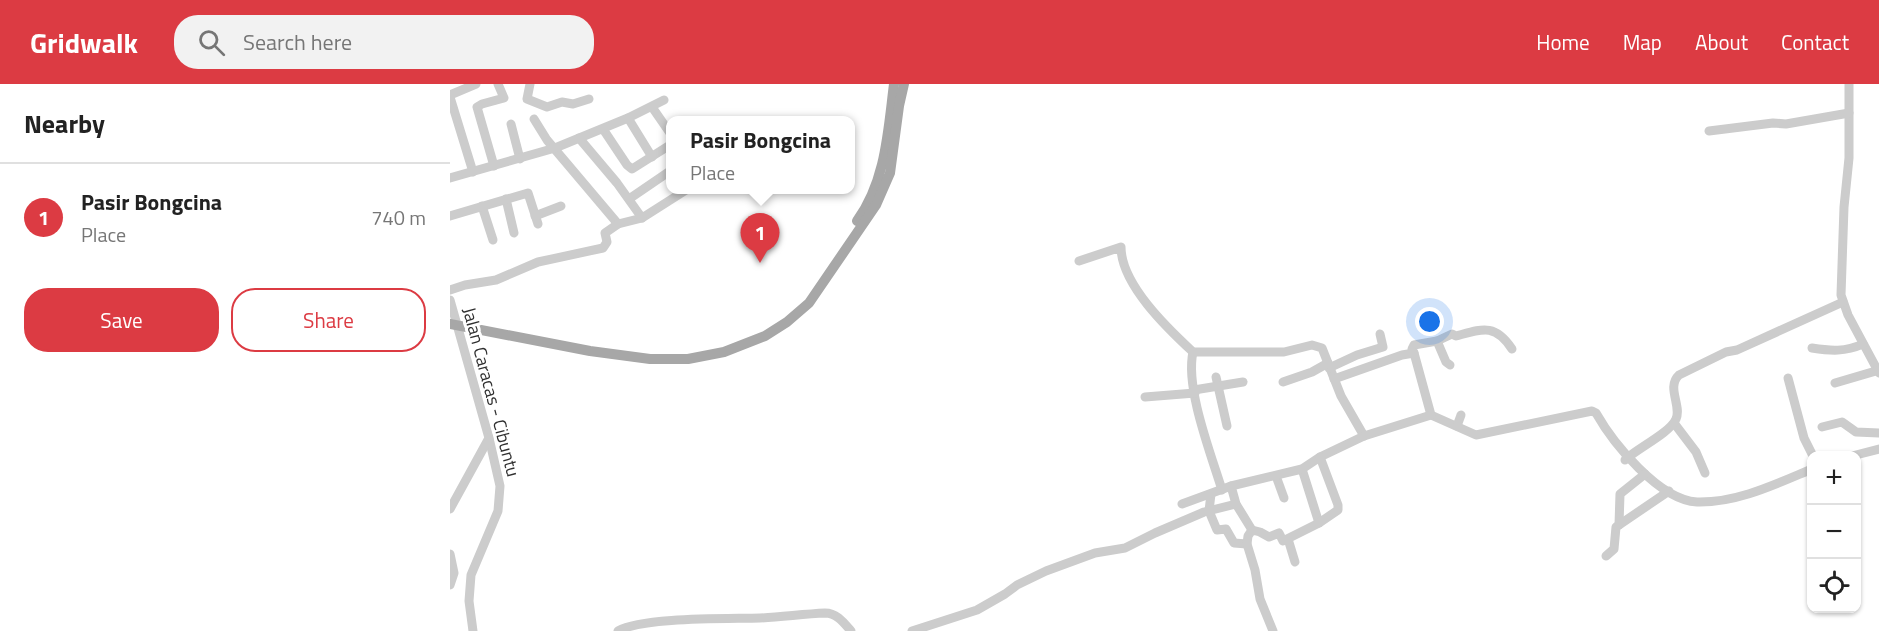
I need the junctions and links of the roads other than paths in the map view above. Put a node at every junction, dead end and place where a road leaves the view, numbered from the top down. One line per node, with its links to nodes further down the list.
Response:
1 (476, 84): 7 (street)
2 (498, 84): 23 (street)
3 (530, 84): 8 (street)
4 (894, 84): 41 (main road)
5 (904, 84): 41 (main road)
6 (1850, 84): 11 (street)
7 (450, 96): 24 (street)
8 (589, 99)
9 (664, 100): 10 (street)
10 (652, 107): 12 (street); 15 (street)
11 (1849, 113): 17 (street); 40 (street)
12 (628, 118): 16 (street); 21 (street)
13 (534, 119): 19 (street)
14 (512, 124): 22 (street)
15 (666, 127)
16 (603, 129): 18 (street); 21 (street)
17 (1709, 131)
18 (579, 138): 19 (street); 29 (street)
19 (555, 148): 22 (street); 34 (street)
20 (666, 148): 21 (street)
21 (652, 157)
22 (520, 159): 23 (street)
23 (494, 166): 24 (street)
24 (473, 172): 26 (street)
25 (666, 174): 29 (street)
26 (450, 178)
27 (678, 194): 33 (street)
28 (506, 199): 30 (street); 31 (street); 35 (street)
29 (628, 199): 33 (street)
30 (482, 206): 32 (street); 36 (street)
31 (561, 206)
32 (450, 216)
33 (642, 218): 34 (street)
34 (618, 224): 38 (street)
35 (514, 233)
36 (493, 240)
37 (1079, 261): 47 (street)
38 (450, 291)
39 (450, 300): 41 (street, Jalan Caracas - Cibuntu)
40 (1843, 302): 44 (street); 62 (street)
41 (453, 321): 68 (street, Jalan Caracas - Cibuntu)
42 (1380, 334): 49 (street)
43 (1437, 341): 46 (street); 48 (street); 50 (street)
44 (1863, 344): 45 (street); 51 (street)
45 (1812, 348)
46 (1512, 349)
47 (1193, 352): 49 (street); 58 (street)
48 (1414, 353): 53 (street); 60 (street)
49 (1328, 365): 53 (street); 56 (street)
50 (1450, 365)
51 (1879, 372): 57 (street)
52 (1788, 378): 70 (street)
53 (1334, 379): 67 (street)
54 (1217, 382): 55 (street); 58 (street); 63 (street)
55 (1243, 382)
56 (1283, 382)
57 (1834, 383)
58 (1195, 392): 59 (street); 79 (street)
59 (1145, 398)
60 (1431, 415): 64 (street); 67 (street)
61 (1461, 415): 64 (street)
62 (1674, 423): 73 (street); 76 (street)
63 (1227, 426)
64 (1456, 426): 73 (street)
65 (1822, 427): 66 (street)
66 (1879, 433)
67 (1364, 436): 72 (street)
68 (489, 438): 85 (street); 96 (street, Jalan Caracas - Cibuntu)
69 (1879, 449): 71 (street)
70 (1810, 451)
71 (1861, 454)
72 (1320, 457): 74 (street); 87 (street)
73 (1626, 459): 77 (street)
74 (1302, 469): 78 (street); 87 (street)
75 (1807, 471): 80 (street)
76 (1705, 472)
77 (1645, 474): 80 (street); 88 (street)
78 (1276, 476): 79 (street); 82 (street)
79 (1226, 488): 81 (street); 84 (street)
80 (1669, 491): 88 (street)
81 (1211, 494): 83 (street); 86 (street)
82 (1284, 498)
83 (1182, 504)
84 (1236, 504): 86 (street); 89 (street)
85 (450, 509)
86 (1209, 511): 91 (street); 99 (street)
87 (1319, 523): 90 (street)
88 (1619, 525): 93 (street)
89 (1252, 530): 90 (street); 91 (street)
90 (1288, 539): 94 (street)
91 (1247, 544): 100 (street)
92 (450, 554): 95 (street)
93 (1606, 556)
94 (1295, 562)
95 (450, 585)
96 (472, 631)
97 (618, 631): 98 (street)
98 (851, 631)
99 (912, 631)
100 (1273, 631)

